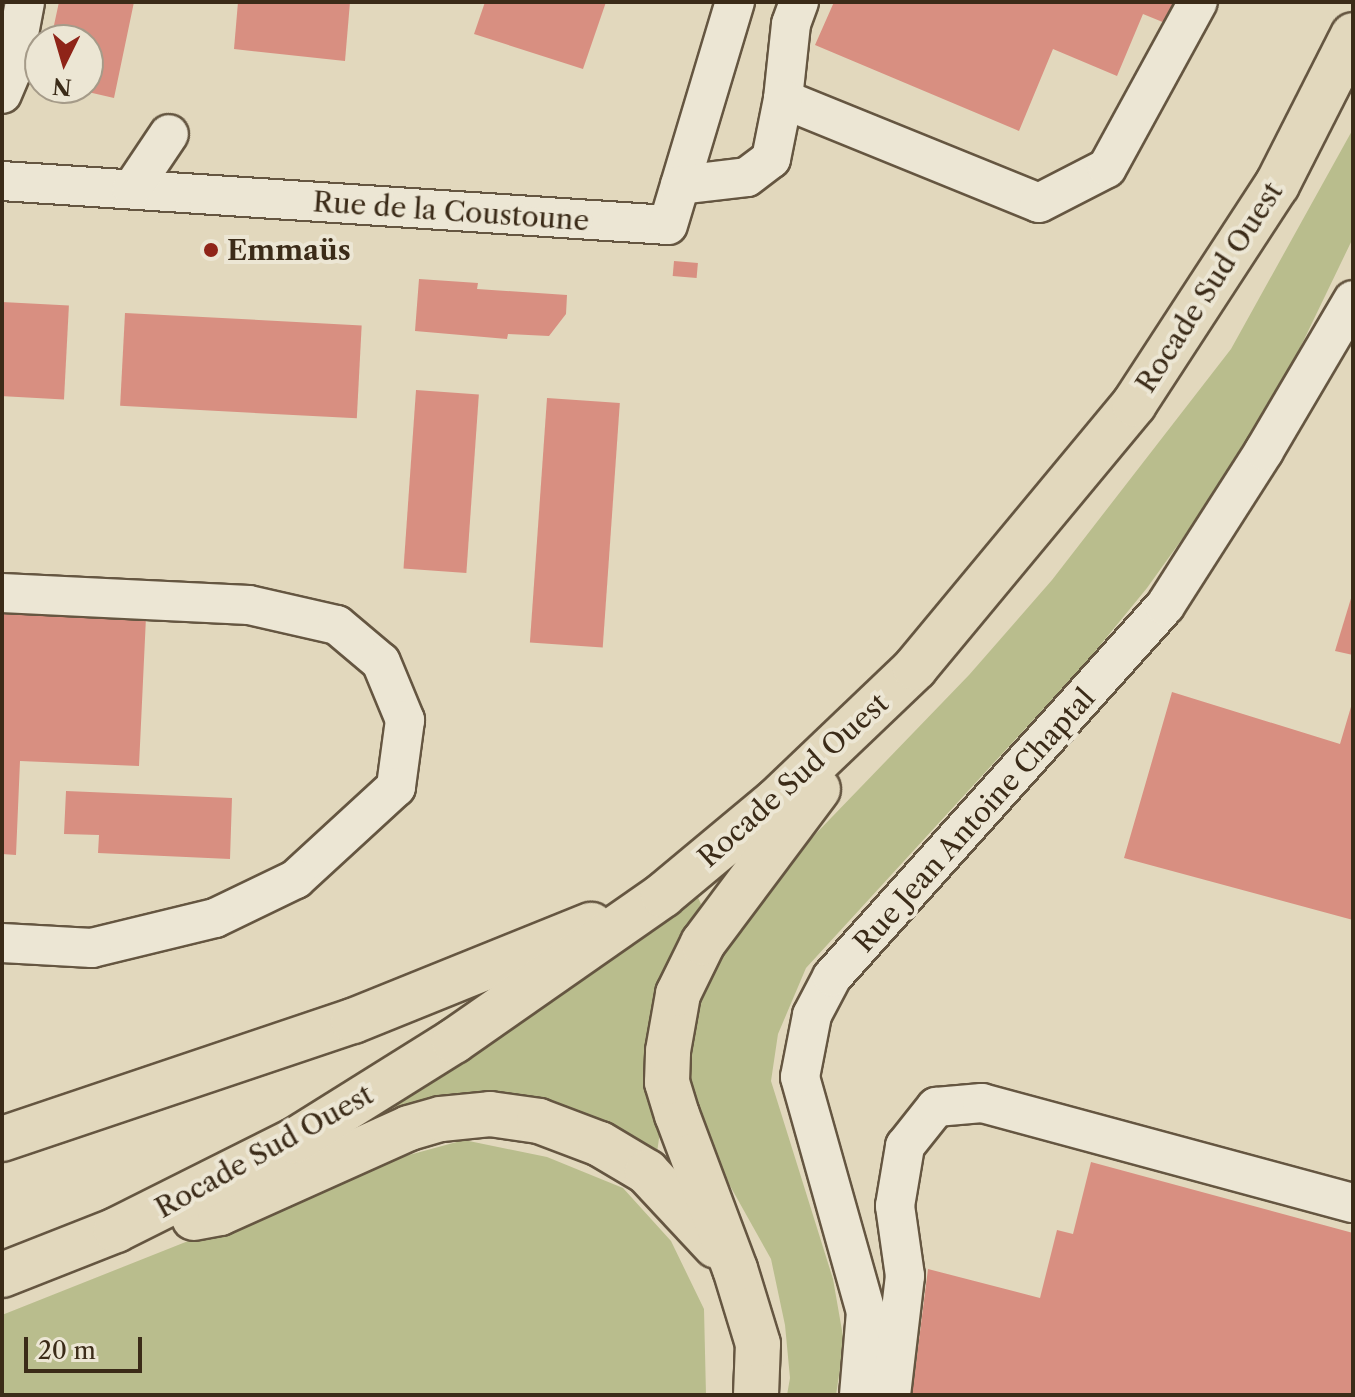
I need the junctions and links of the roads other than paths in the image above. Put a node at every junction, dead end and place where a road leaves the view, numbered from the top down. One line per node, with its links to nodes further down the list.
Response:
1 (25, 2): 6 (street)
2 (735, 2): 10 (street, Rue de la Coustoune)
3 (799, 2): 7 (street)
4 (1198, 2): 7 (street)
5 (1353, 35): 14 (main road, Rocade Sud Ouest)
6 (2, 94)
7 (783, 99): 10 (street)
8 (169, 134): 11 (street)
9 (2, 181): 11 (street, Rue de la Coustoune)
10 (680, 185): 11 (street, Rue de la Coustoune)
11 (132, 189)
12 (1353, 300): 23 (street, Rue Jean Antoine Chaptal)
13 (2, 593): 16 (street)
14 (915, 668): 15 (main road, Rocade Sud Ouest); 20 (main road)
15 (663, 895): 17 (main road); 19 (main road, Rocade Sud Ouest)
16 (2, 943)
17 (2, 1139)
18 (1353, 1203): 24 (street)
19 (116, 1230): 20 (main road); 21 (main road, Rocade Sud Ouest)
20 (735, 1269): 22 (main road)
21 (2, 1275)
22 (756, 1395)
23 (859, 1395)
24 (891, 1395)

